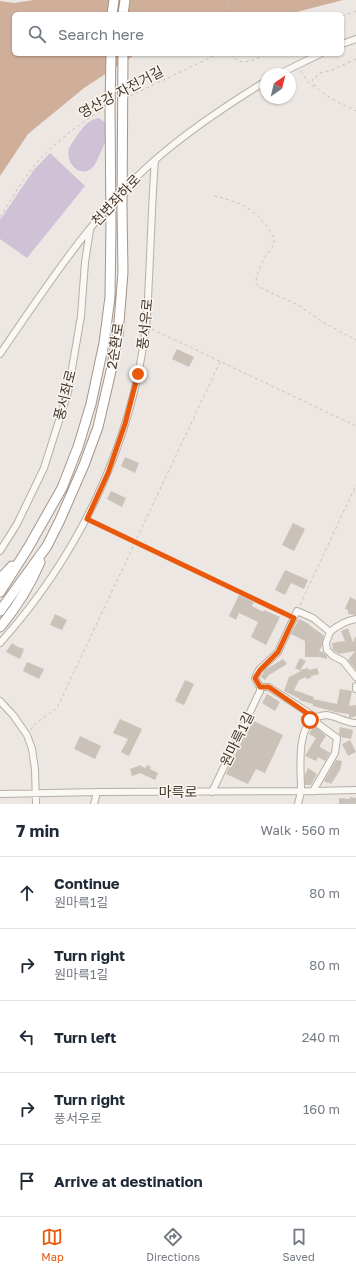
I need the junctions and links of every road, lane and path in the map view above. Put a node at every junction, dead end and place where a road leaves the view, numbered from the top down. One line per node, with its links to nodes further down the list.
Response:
1 (114, 0): 5 (highway)
2 (125, 0): 6 (highway)
3 (228, 0): 7 (path)
4 (356, 11): 8 (path)
5 (112, 12)
6 (123, 12)
7 (231, 12)
8 (344, 15)
9 (356, 39): 10 (street)
10 (344, 43)
11 (111, 56): 38 (highway, 2순환로, bridge)
12 (122, 56): 37 (highway, 2순환로, bridge)
13 (214, 56): 22 (path, 영산강 자전거길)
14 (232, 56): 15 (path)
15 (262, 56)
16 (316, 56): 18 (street)
17 (356, 59): 21 (path)
18 (298, 64): 19 (street); 21 (path)
19 (290, 68)
20 (260, 85): 25 (street, 천변좌하로)
21 (319, 90): 24 (path)
22 (124, 99)
23 (103, 110): 27 (path, 영산강 자전거길)
24 (356, 111)
25 (155, 160): 28 (street, 천변좌하로); 29 (street, 풍서우로)
26 (214, 196): 30 (path)
27 (0, 217)
28 (90, 228): 31 (street, 천변좌하로); 39 (street, 풍서좌로)
29 (146, 326): 32 (path); 35 (street, 풍서우로)
30 (356, 340)
31 (0, 354)
32 (220, 362): 33 (path); 36 (path)
33 (356, 426)
34 (356, 485): 43 (path)
35 (87, 519): 36 (path); 48 (street, 풍서우로)
36 (135, 542): 44 (path); 54 (path)
37 (47, 546): 42 (highway, 2순환로); 46 (highway)
38 (28, 548): 40 (highway); 41 (highway, 2순환로)
39 (0, 551)
40 (0, 579)
41 (0, 592)
42 (0, 611)
43 (297, 611): 44 (street, 원마륵1길); 47 (street)
44 (294, 618): 50 (street, 원마륵1길)
45 (356, 619): 47 (street)
46 (0, 627)
47 (330, 632): 49 (street)
48 (0, 643)
49 (356, 677)
50 (260, 687): 52 (street); 59 (street, 원마륵1길)
51 (0, 701): 54 (street)
52 (314, 718): 53 (street); 55 (street); 57 (street)
53 (356, 723)
54 (27, 735): 61 (street)
55 (301, 790): 57 (street, 마륵로); 59 (street, 마륵로); 64 (street)
56 (356, 790): 57 (street, 마륵로)
57 (313, 791)
58 (97, 792): 59 (street, 마륵로); 61 (street, 마륵로); 63 (street)
59 (212, 792)
60 (0, 794): 61 (street, 마륵로)
61 (36, 794): 62 (street)
62 (36, 804)
63 (94, 804)
64 (298, 804)

